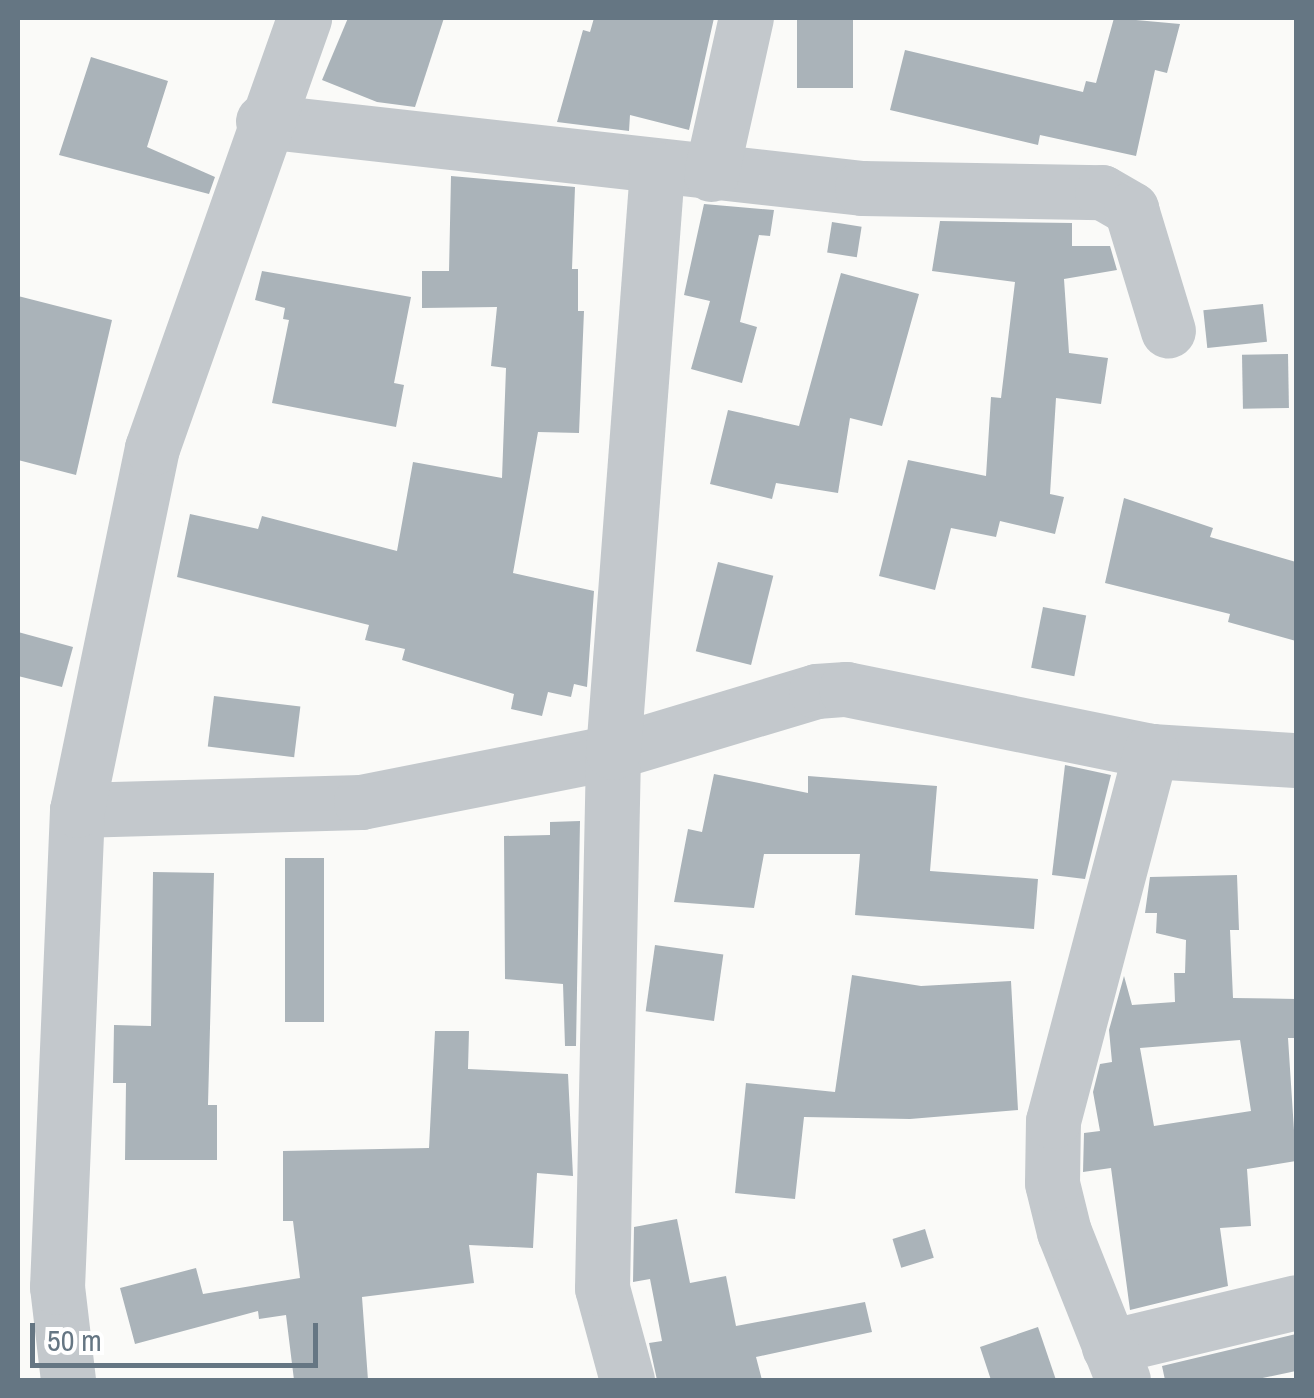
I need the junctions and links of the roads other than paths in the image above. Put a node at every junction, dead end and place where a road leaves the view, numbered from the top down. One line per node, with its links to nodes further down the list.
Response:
1 (304, 18): 3 (street)
2 (746, 18): 5 (street)
3 (262, 121): 4 (street); 10 (street)
4 (656, 168): 5 (street); 8 (street)
5 (711, 174): 6 (street)
6 (1168, 331)
7 (1152, 750): 8 (street); 9 (street); 12 (street)
8 (613, 752): 10 (street); 14 (street)
9 (1296, 760)
10 (78, 810): 13 (street)
11 (1296, 1302): 12 (street)
12 (1116, 1364)
13 (68, 1380)
14 (627, 1380)

